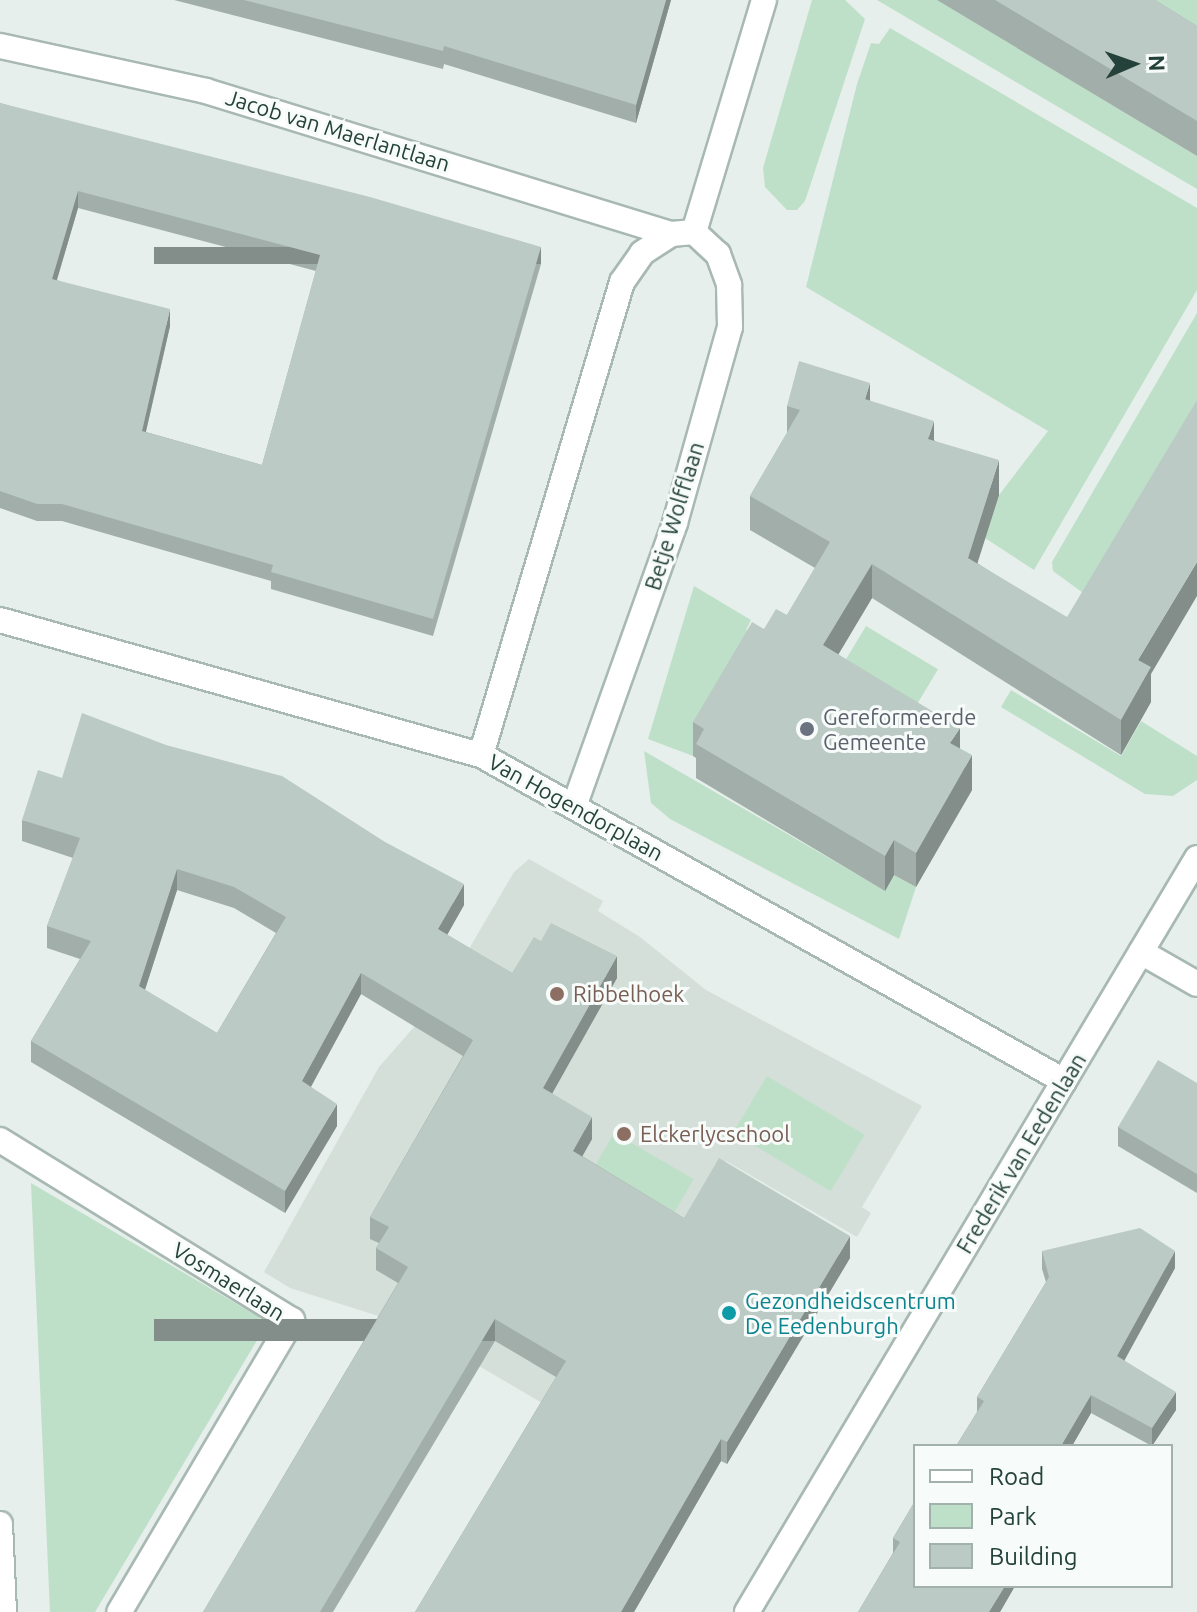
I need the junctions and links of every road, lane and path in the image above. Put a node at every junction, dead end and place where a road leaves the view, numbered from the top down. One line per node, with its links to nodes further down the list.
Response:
1 (764, 0): 3 (street)
2 (0, 46): 3 (street, Jacob van Maerlantlaan)
3 (683, 233): 5 (street); 6 (street, Betje Wolfflaan)
4 (0, 620): 5 (street, Van Hogendorplaan)
5 (481, 755): 6 (street, Van Hogendorplaan)
6 (575, 804): 10 (street, Van Hogendorplaan)
7 (1197, 858): 8 (street, Frederik van Eedenlaan)
8 (1141, 952): 9 (street); 10 (street, Frederik van Eedenlaan)
9 (1197, 984)
10 (1064, 1081): 15 (street, Frederik van Eedenlaan)
11 (0, 1140): 14 (street, Vosmaerlaan)
12 (0, 1524): 13 (street)
13 (4, 1612)
14 (119, 1612)
15 (747, 1612)

